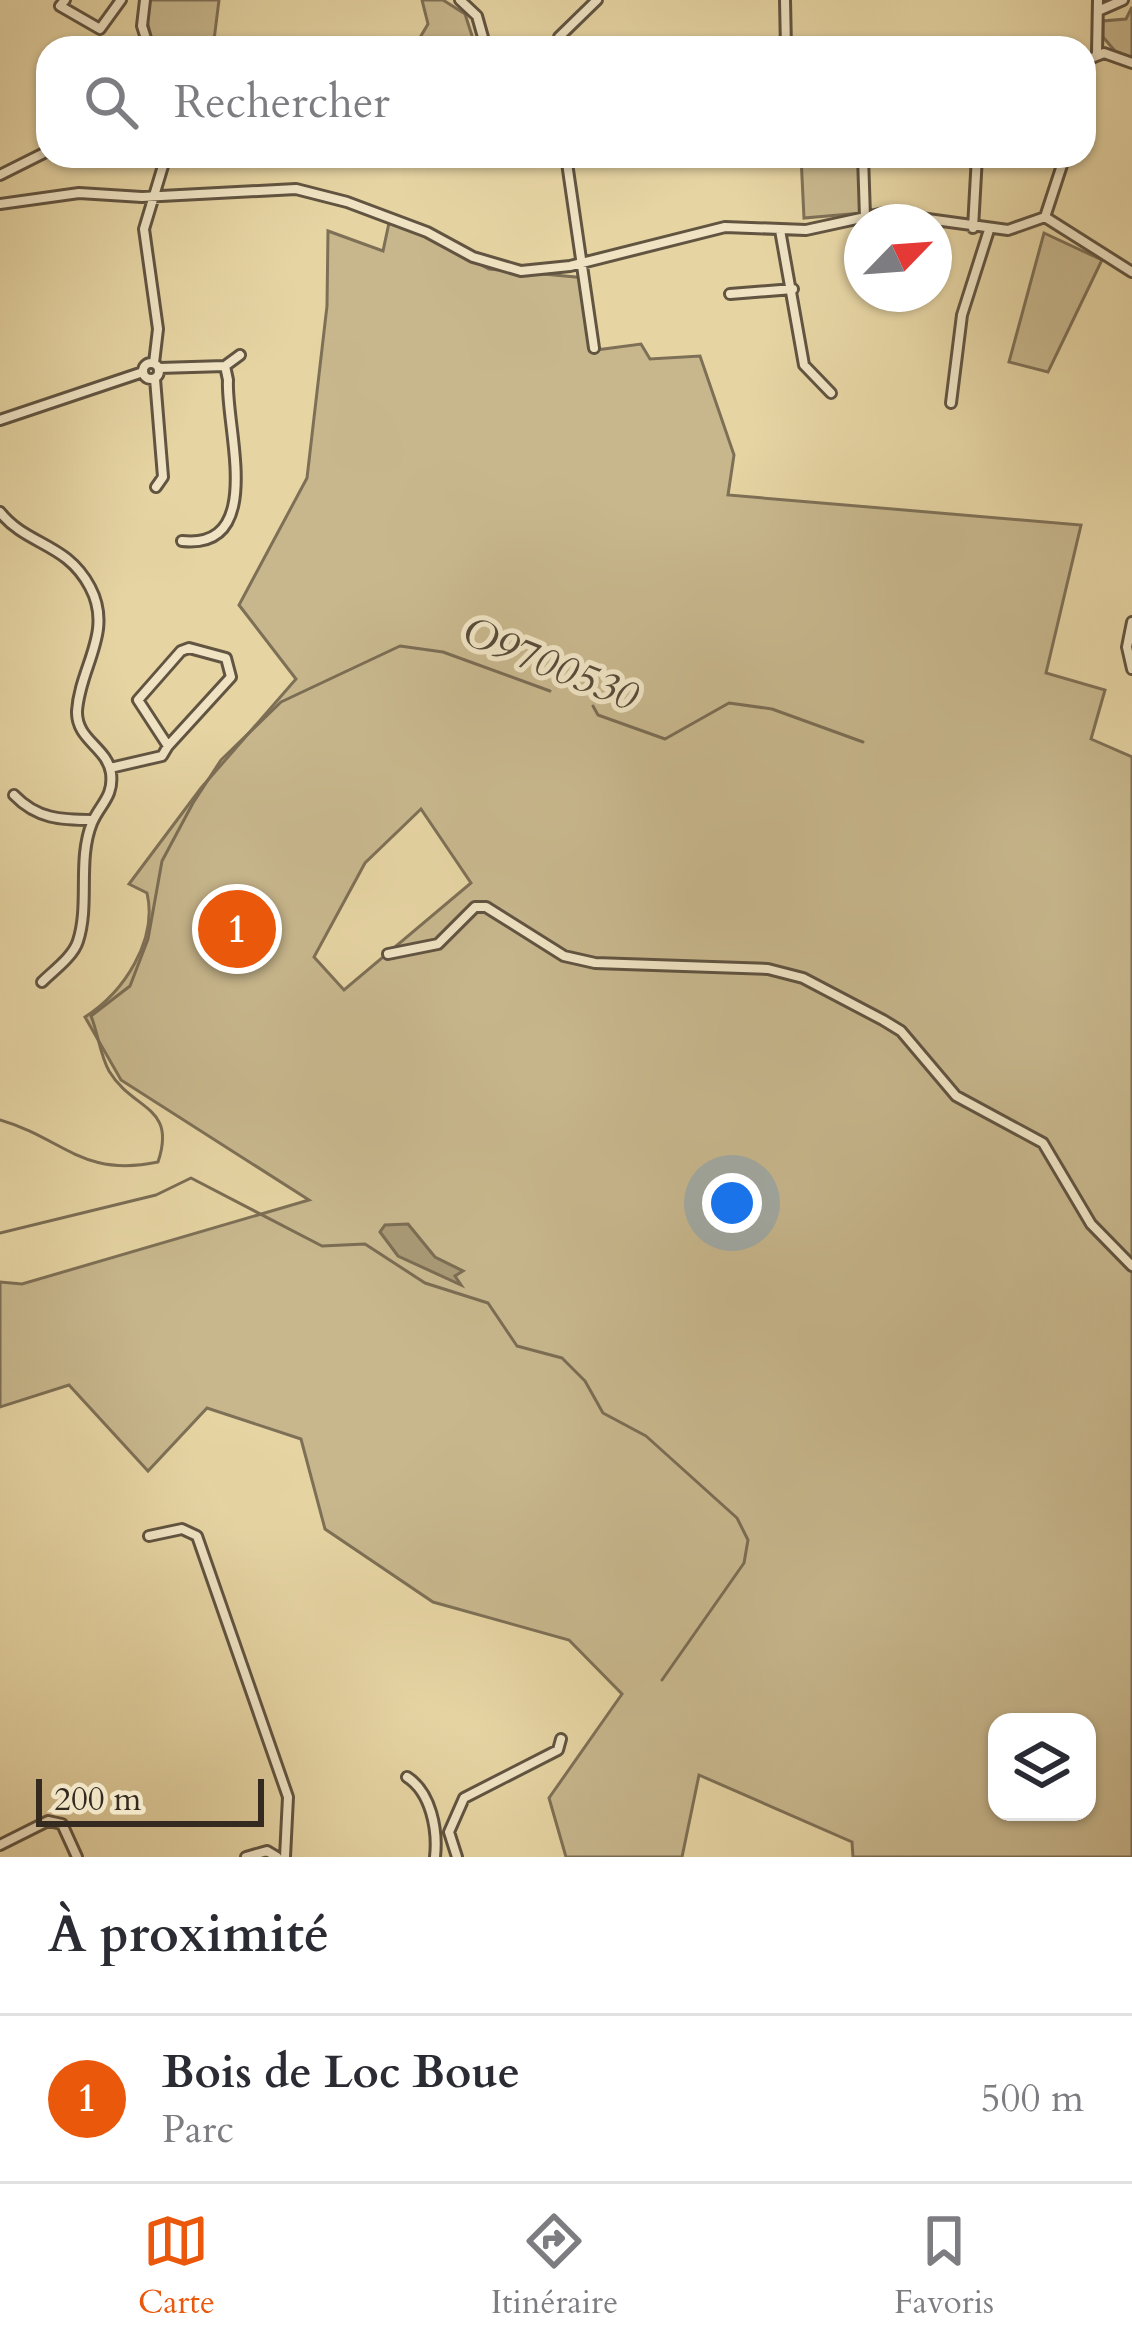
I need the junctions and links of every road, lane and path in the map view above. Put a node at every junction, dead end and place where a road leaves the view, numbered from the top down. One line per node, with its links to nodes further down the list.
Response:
1 (64, 0): 2 (street)
2 (121, 0)
3 (145, 0): 9 (street)
4 (460, 0): 10 (street)
5 (597, 0): 11 (street)
6 (785, 0): 12 (street)
7 (1123, 0): 8 (street)
8 (1098, 5): 13 (street)
9 (145, 36)
10 (483, 36)
11 (560, 36)
12 (786, 36)
13 (1097, 53): 14 (street)
14 (1132, 63)
15 (36, 157): 21 (street)
16 (163, 168): 22 (street)
17 (568, 168): 31 (street)
18 (864, 168): 24 (street)
19 (976, 168): 28 (street)
20 (1060, 168): 25 (street)
21 (0, 175)
22 (155, 195): 23 (street); 31 (street); 37 (street)
23 (0, 204)
24 (865, 204)
25 (1045, 217): 30 (street); 32 (street)
26 (844, 222): 29 (street)
27 (952, 224): 28 (street)
28 (973, 228): 30 (street)
29 (781, 230): 31 (street); 33 (street)
30 (988, 230): 42 (street)
31 (584, 263): 35 (street)
32 (1132, 272)
33 (793, 289): 34 (street); 41 (street)
34 (730, 294)
35 (594, 348)
36 (240, 355): 38 (street)
37 (156, 366): 38 (street); 39 (street); 40 (street)
38 (225, 366): 46 (street)
39 (143, 372): 40 (street); 43 (street)
40 (155, 379): 44 (street)
41 (831, 393)
42 (951, 403)
43 (0, 420)
44 (156, 487)
45 (0, 512): 50 (street)
46 (182, 541)
47 (1132, 622): 48 (street)
48 (1132, 669)
49 (168, 746): 49 (street); 50 (street)
50 (110, 768): 52 (street)
51 (14, 796): 52 (street)
52 (93, 820): 54 (street)
53 (388, 954): 55 (street)
54 (41, 982)
55 (1132, 1266)
56 (149, 1536): 63 (street)
57 (561, 1739): 60 (street)
58 (407, 1777): 64 (street)
59 (0, 1845): 61 (street)
60 (454, 1855)
61 (77, 1857)
62 (247, 1857): 63 (street)
63 (281, 1857)
64 (435, 1857)

